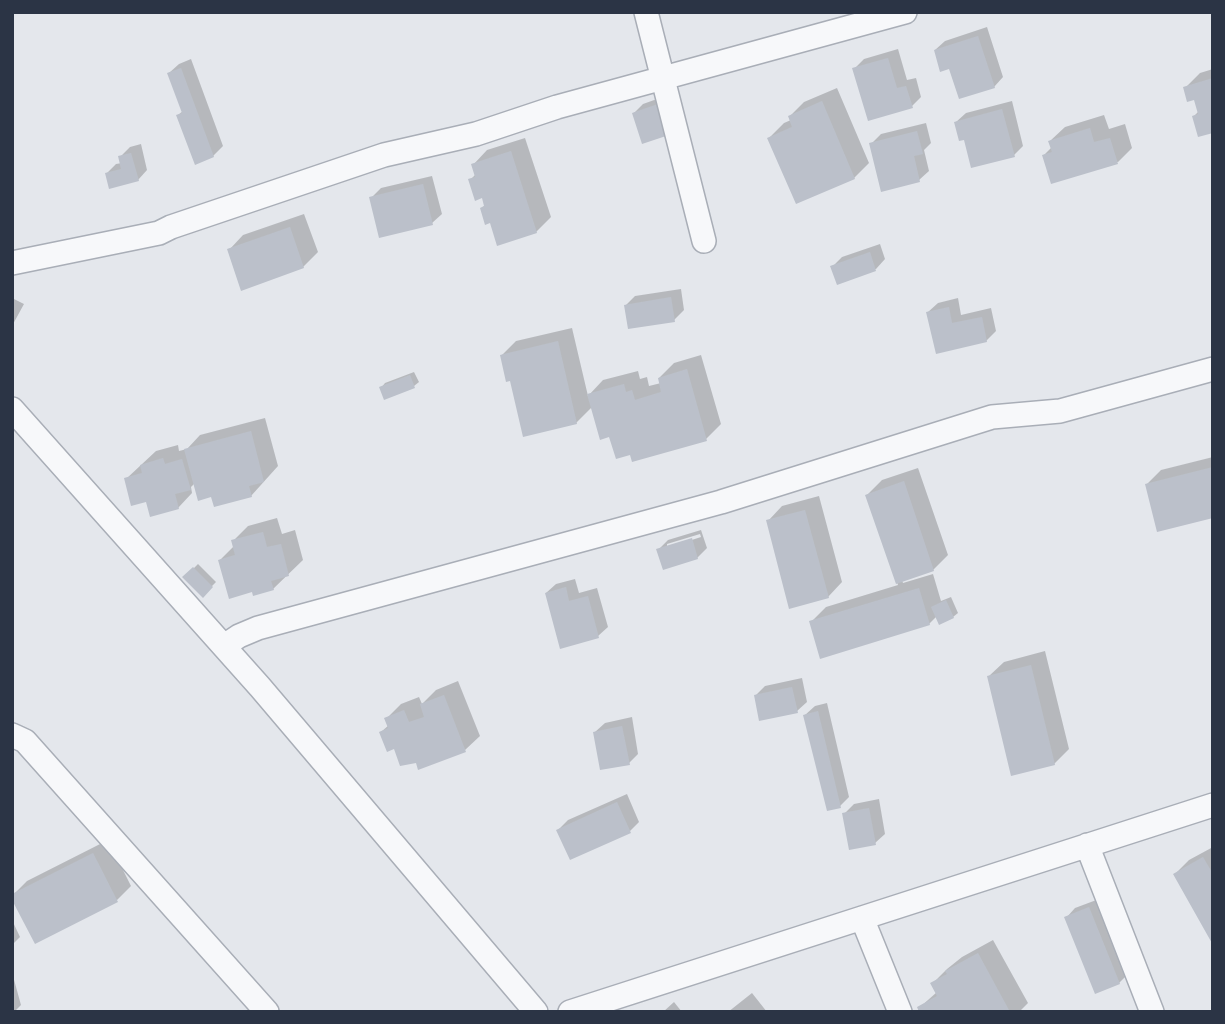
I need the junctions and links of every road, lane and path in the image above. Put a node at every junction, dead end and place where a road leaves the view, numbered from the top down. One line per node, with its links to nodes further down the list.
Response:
1 (646, 12): 3 (street)
2 (905, 12): 3 (street)
3 (664, 78): 4 (street); 5 (street)
4 (704, 242)
5 (12, 263)
6 (1213, 369): 8 (street)
7 (12, 409): 8 (street)
8 (224, 646): 13 (street)
9 (12, 735): 14 (street)
10 (1213, 805): 11 (street)
11 (1087, 845): 12 (street); 17 (street)
12 (862, 918): 15 (street); 16 (street)
13 (529, 1009)
14 (267, 1012)
15 (570, 1012)
16 (900, 1012)
17 (1152, 1012)

